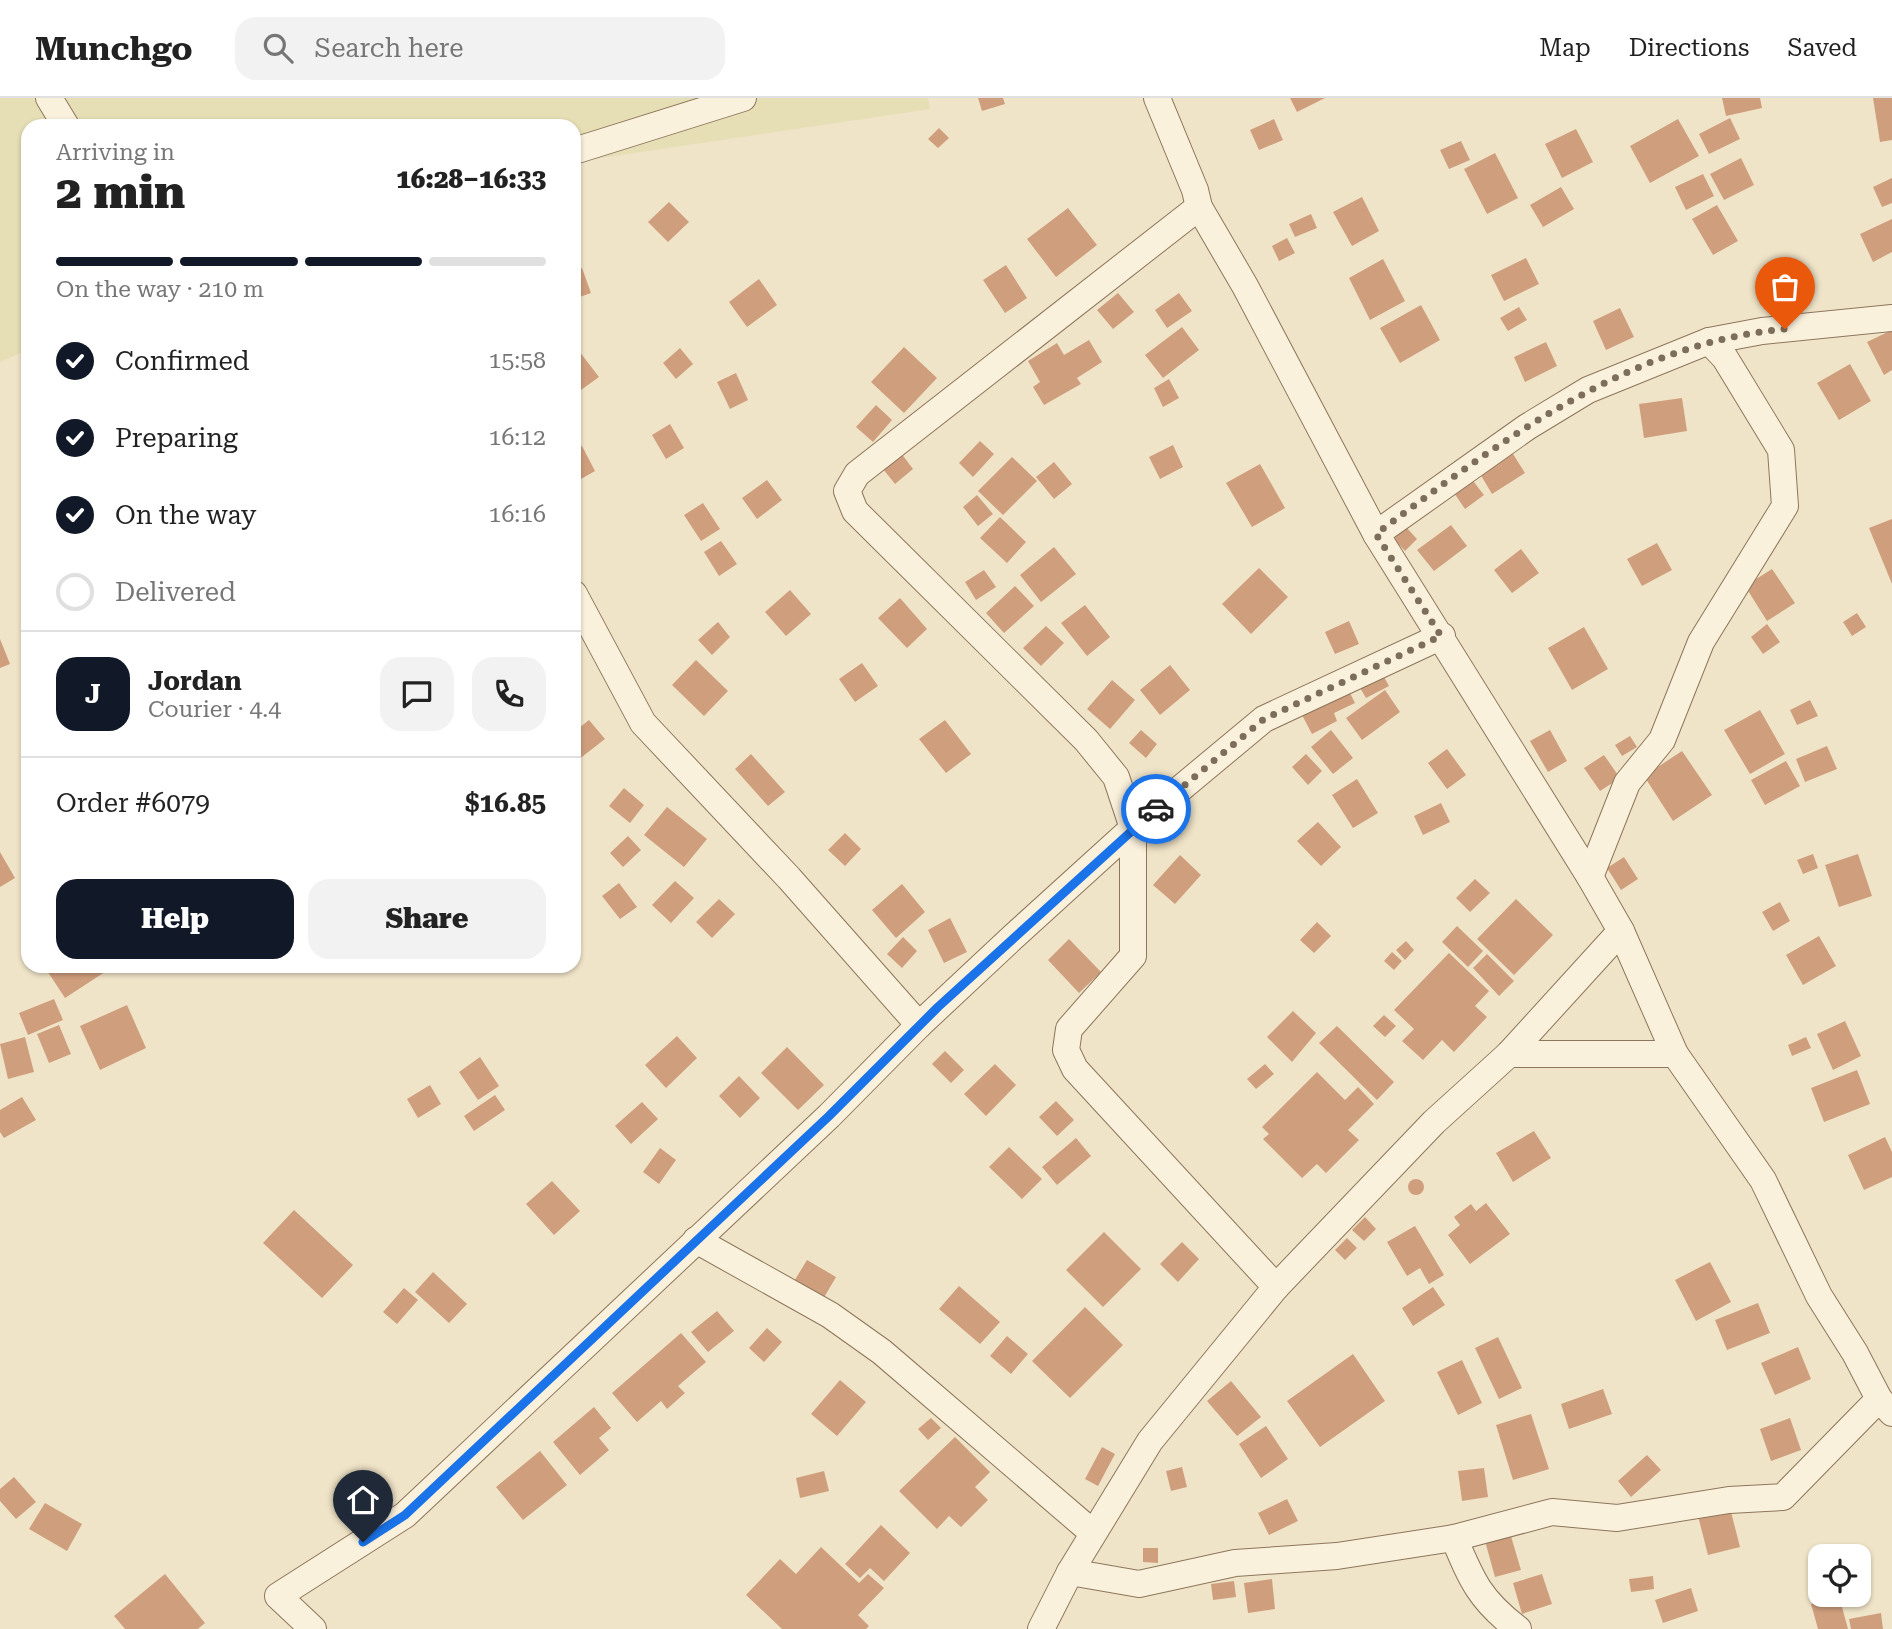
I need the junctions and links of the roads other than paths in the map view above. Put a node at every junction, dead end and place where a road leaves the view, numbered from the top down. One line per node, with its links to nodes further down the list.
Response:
1 (49, 98): 4 (street)
2 (743, 98): 5 (street)
3 (1157, 98): 6 (street)
4 (62, 119)
5 (581, 148)
6 (1199, 207): 9 (street); 12 (street)
7 (1892, 318): 8 (street)
8 (1709, 341): 9 (street); 13 (street)
9 (1376, 534): 11 (street)
10 (581, 607): 15 (street)
11 (1441, 636): 12 (street); 13 (street)
12 (1133, 828): 15 (street); 19 (street)
13 (1590, 877): 14 (street)
14 (1621, 931): 16 (street); 17 (street)
15 (919, 1025): 18 (street)
16 (1509, 1054): 17 (street); 19 (street)
17 (1675, 1054): 20 (street)
18 (696, 1240): 21 (street); 24 (street)
19 (1276, 1287): 21 (street)
20 (1886, 1406): 22 (street)
21 (1093, 1533): 23 (street)
22 (1454, 1538): 23 (street); 26 (street)
23 (1070, 1572): 25 (street)
24 (313, 1629)
25 (1041, 1629)
26 (1518, 1629)

